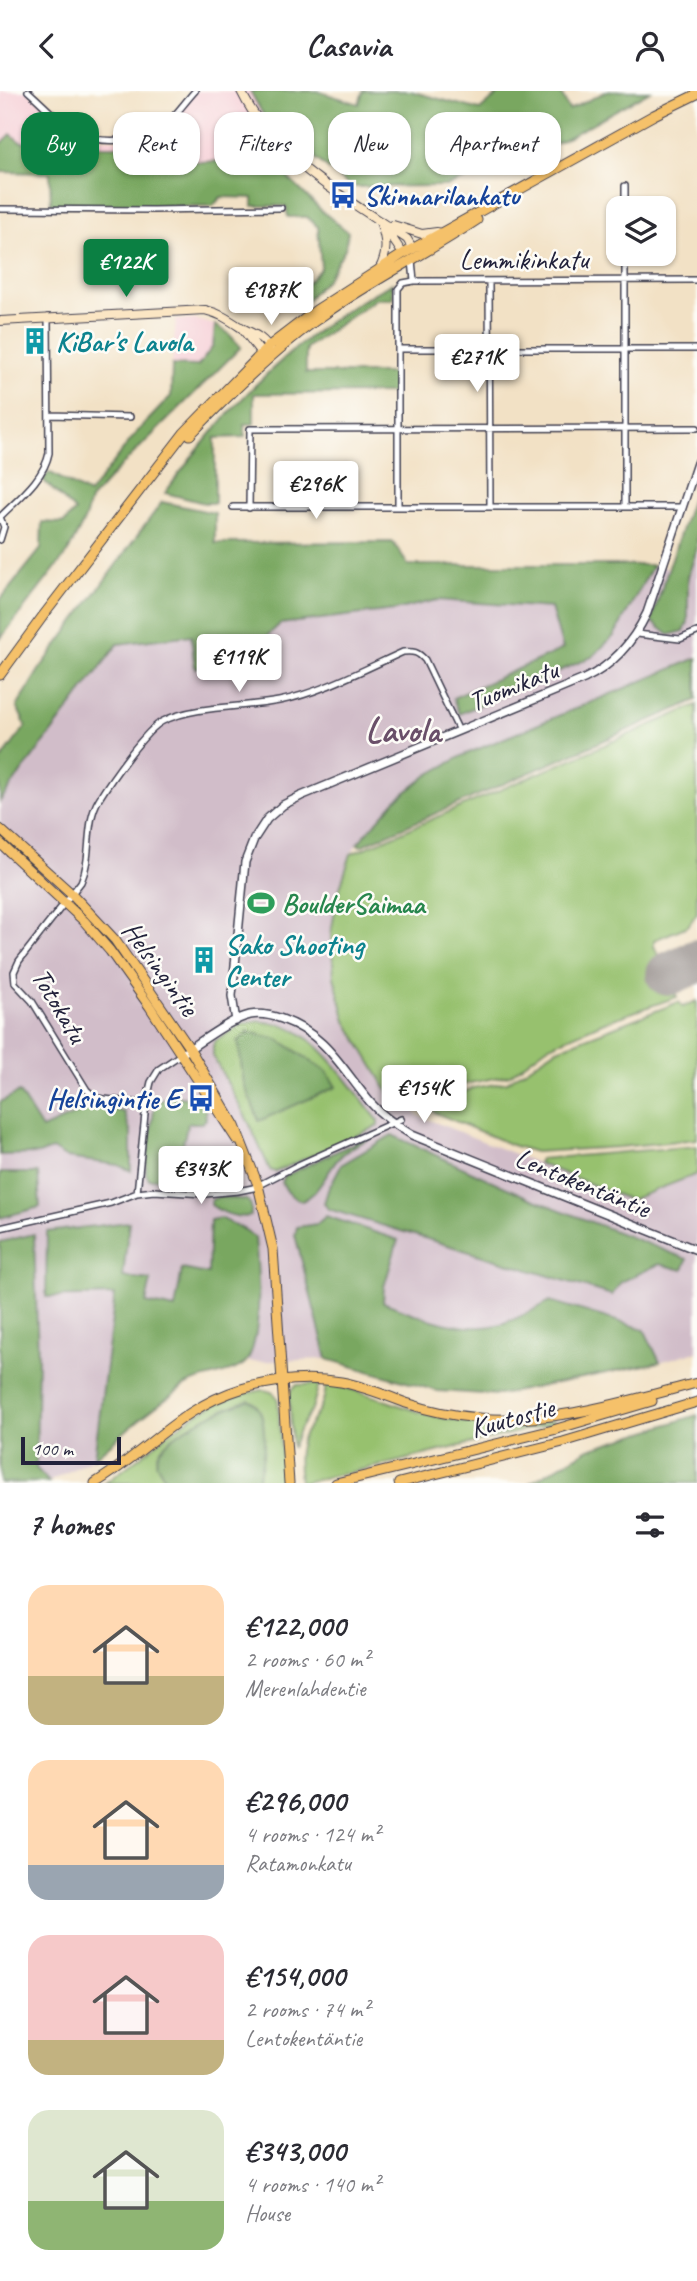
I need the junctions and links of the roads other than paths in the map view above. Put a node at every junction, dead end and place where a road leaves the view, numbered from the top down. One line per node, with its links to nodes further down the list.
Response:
1 (28, 91): 2 (street)
2 (195, 91)
3 (240, 91): 13 (main road)
4 (691, 91): 6 (main road)
5 (697, 94): 6 (main road)
6 (654, 115): 7 (main road)
7 (529, 186): 12 (main road); 16 (main road)
8 (625, 186): 9 (street)
9 (625, 196)
10 (281, 208): 11 (street)
11 (0, 209)
12 (467, 220): 13 (main road); 14 (main road)
13 (380, 221): 14 (main road); 15 (main road); 18 (main road)
14 (413, 249): 15 (main road); 16 (main road)
15 (403, 254): 16 (main road); 18 (main road)
16 (412, 260): 21 (street); 30 (main road)
17 (625, 266): 19 (street)
18 (379, 269): 29 (main road)
19 (625, 280): 20 (street, Lemmikinkatu); 22 (street, Lemmikinkatu); 27 (street)
20 (697, 280)
21 (414, 281): 22 (street, Lemmikinkatu); 25 (street)
22 (489, 281): 26 (street)
23 (48, 317): 24 (main road); 29 (main road); 31 (street)
24 (0, 321)
25 (398, 349): 26 (street); 36 (street)
26 (490, 349): 27 (street); 33 (street)
27 (625, 349): 28 (street); 34 (street)
28 (697, 349)
29 (265, 350): 30 (main road); 37 (main road)
30 (273, 356): 37 (main road)
31 (49, 415): 32 (street); 45 (street)
32 (130, 417)
33 (490, 428): 34 (street); 36 (street); 42 (street)
34 (625, 428): 35 (street); 43 (street)
35 (697, 428)
36 (398, 429): 40 (street); 41 (street)
37 (163, 461): 49 (main road)
38 (697, 463): 44 (street, Tuomikatu)
39 (233, 507): 40 (street)
40 (249, 507): 41 (street)
41 (398, 507): 42 (street)
42 (490, 507): 43 (street)
43 (625, 507): 44 (street)
44 (682, 507): 48 (street, Tuomikatu)
45 (0, 517): 46 (street)
46 (0, 540)
47 (697, 632): 48 (street)
48 (637, 634): 50 (street, Tuomikatu)
49 (0, 675)
50 (459, 731): 53 (street, Totokatu); 55 (street, Tuomikatu)
51 (0, 829): 53 (main road, Helsingintie)
52 (0, 843): 54 (main road, Helsingintie)
53 (72, 894): 54 (street, Totokatu); 56 (main road, Helsingintie)
54 (65, 903): 57 (main road, Helsingintie); 58 (street, Totokatu)
55 (236, 1021): 56 (street, Lentokentäntie); 60 (street, Lentokentäntie)
56 (190, 1049): 57 (street, Lentokentäntie); 61 (main road, Helsingintie)
57 (180, 1055): 58 (street); 61 (main road, Helsingintie)
58 (146, 1104): 63 (street)
59 (401, 1119): 60 (street)
60 (392, 1122): 62 (street); 65 (street, Lentokentäntie)
61 (249, 1160): 62 (main road, Helsingintie)
62 (258, 1185): 63 (street); 66 (main road, Helsingintie)
63 (137, 1193): 64 (street)
64 (0, 1228)
65 (697, 1250)
66 (283, 1380): 67 (main road); 70 (main road); 71 (main road, Helsingintie)
67 (697, 1385): 72 (main road, Kuutostie)
68 (697, 1402): 69 (main road, Kuutostie)
69 (479, 1464): 73 (main road, Kuutostie); 74 (main road)
70 (95, 1483)
71 (289, 1483)
72 (336, 1483)
73 (400, 1483)
74 (414, 1483)

